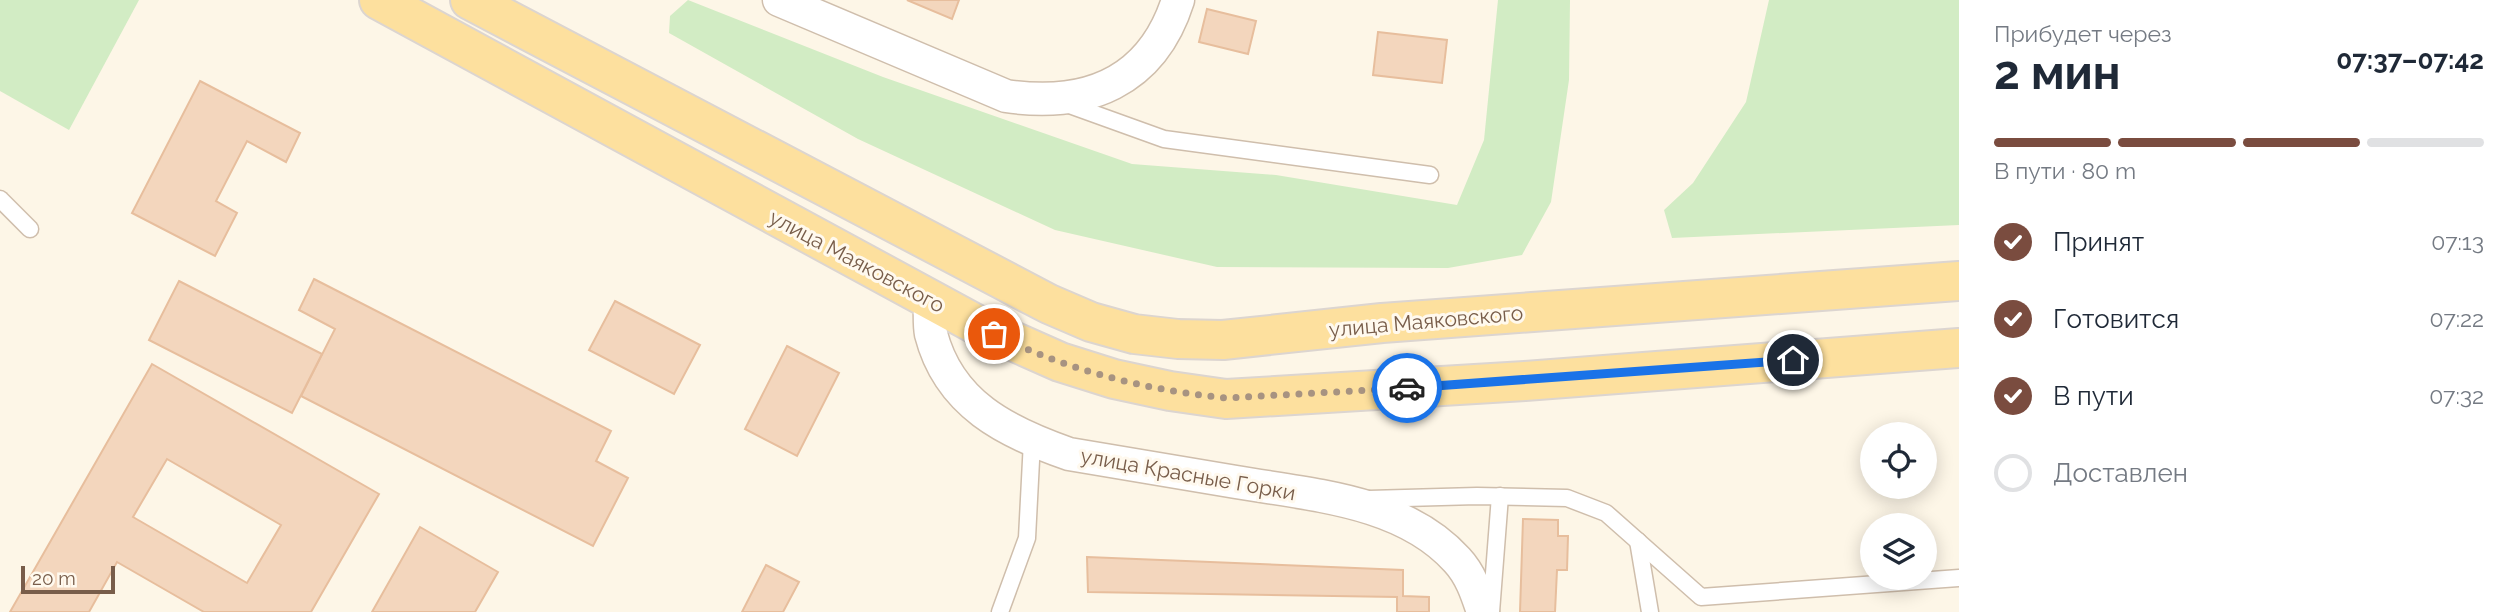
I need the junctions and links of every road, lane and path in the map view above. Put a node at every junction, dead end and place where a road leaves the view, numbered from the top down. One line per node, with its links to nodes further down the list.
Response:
1 (379, 0): 10 (main road, улица Маяковского)
2 (470, 0): 9 (main road, улица Маяковского)
3 (779, 0): 5 (street)
4 (1178, 0): 5 (street)
5 (1054, 100): 6 (lane)
6 (1430, 175)
7 (0, 199): 8 (lane)
8 (30, 229)
9 (1959, 281)
10 (930, 301): 11 (main road, улица Маяковского); 12 (street, улица Красные Горки)
11 (1959, 348)
12 (1032, 441): 14 (street, улица Красные Горки); 17 (lane)
13 (1500, 496): 14 (lane); 15 (lane); 19 (lane)
14 (1338, 499): 18 (street, улица Красные Горки)
15 (1638, 541): 16 (lane); 20 (lane)
16 (1959, 578)
17 (1000, 612)
18 (1483, 612)
19 (1492, 612)
20 (1650, 612)

